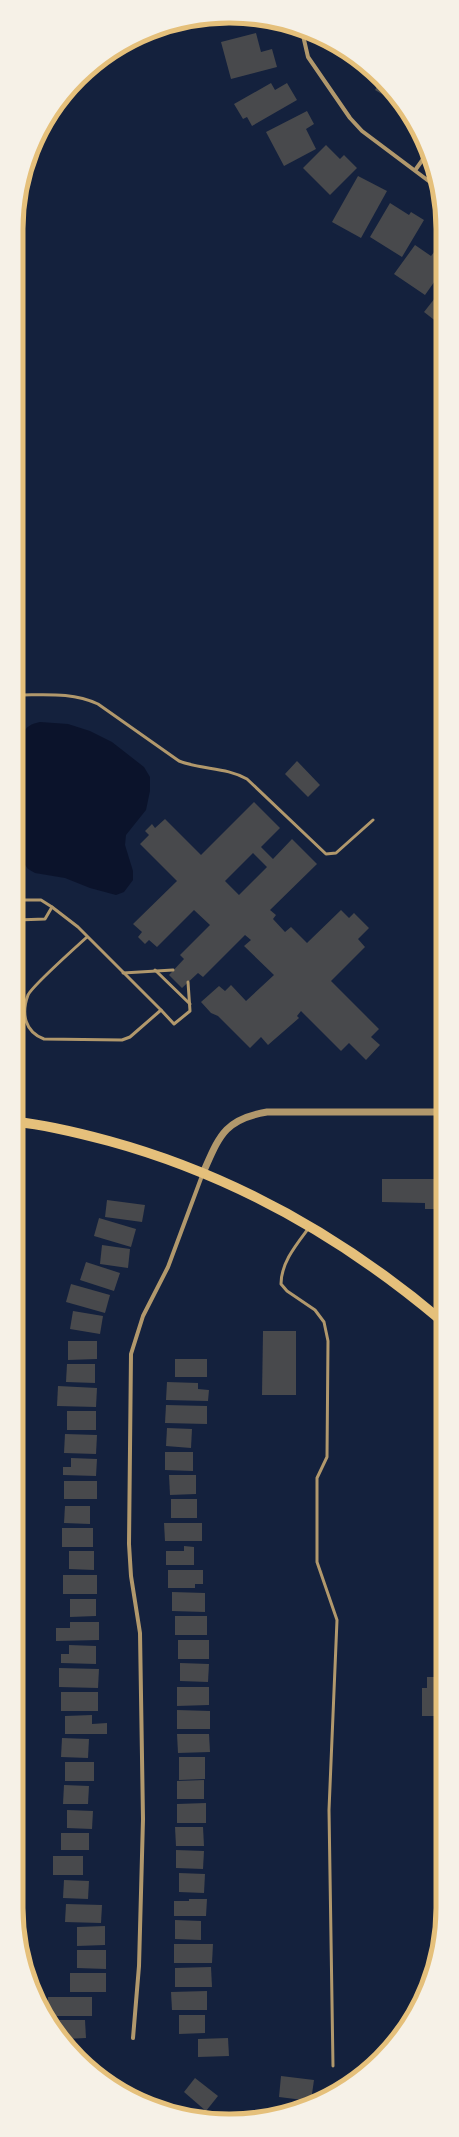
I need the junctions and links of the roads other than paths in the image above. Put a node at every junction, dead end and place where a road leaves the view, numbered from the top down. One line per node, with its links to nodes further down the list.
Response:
1 (303, 37): 3 (street)
2 (423, 159): 3 (street)
3 (416, 169): 4 (street)
4 (430, 181)
5 (23, 695): 6 (lane)
6 (373, 820)
7 (23, 900): 8 (lane)
8 (52, 907): 9 (lane); 10 (lane)
9 (23, 920)
10 (87, 937): 13 (lane); 16 (lane)
11 (156, 970): 12 (lane); 13 (lane); 15 (lane)
12 (173, 970)
13 (123, 973): 16 (lane)
14 (188, 982): 15 (lane)
15 (190, 1004): 16 (lane)
16 (161, 1010)
17 (436, 1112): 19 (street)
18 (23, 1123): 19 (main road)
19 (203, 1172): 20 (main road); 22 (street)
20 (310, 1226): 21 (main road); 23 (lane)
21 (436, 1316)
22 (133, 2038)
23 (333, 2066)

